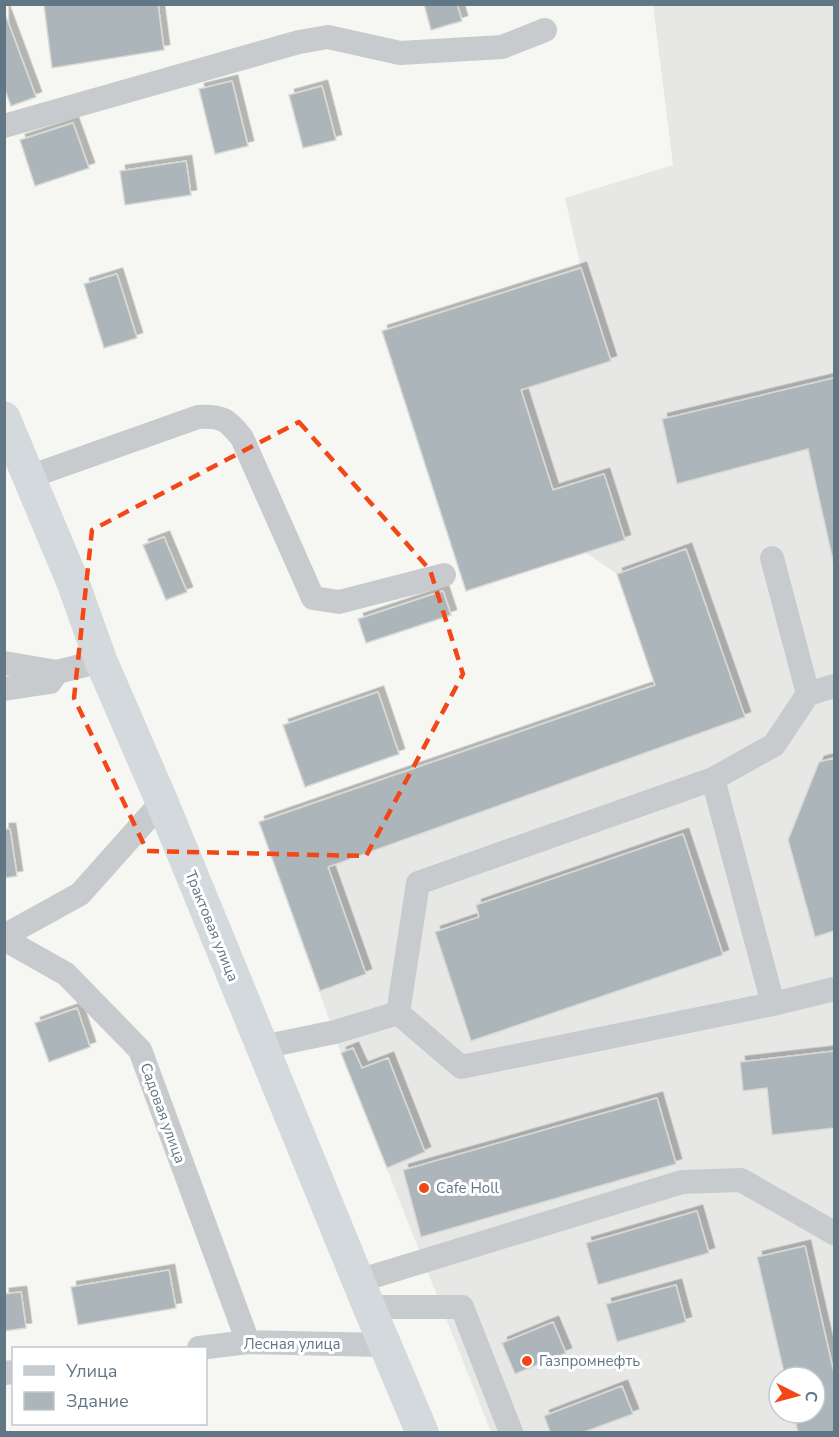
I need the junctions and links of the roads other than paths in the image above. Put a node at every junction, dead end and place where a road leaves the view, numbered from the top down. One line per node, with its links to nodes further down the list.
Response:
1 (545, 30): 2 (street)
2 (4, 126)
3 (4, 418): 4 (highway, Трактовая улица)
4 (29, 477): 6 (street); 7 (highway, Трактовая улица)
5 (771, 558): 12 (street)
6 (444, 575)
7 (101, 661): 9 (street); 14 (highway, Трактовая улица)
8 (4, 663): 9 (street)
9 (57, 672): 11 (street)
10 (834, 686): 12 (street)
11 (4, 689)
12 (808, 694): 13 (street)
13 (713, 780): 17 (street); 18 (street)
14 (162, 802): 15 (street); 19 (highway, Трактовая улица)
15 (4, 938): 22 (street, Садовая улица)
16 (834, 989): 17 (street)
17 (773, 1004): 18 (street)
18 (398, 1013): 19 (street)
19 (262, 1047): 21 (highway, Трактовая улица)
20 (834, 1233): 21 (street)
21 (363, 1294): 23 (highway, Трактовая улица); 26 (street)
22 (248, 1342): 23 (street, Лесная улица); 24 (street, Лесная улица)
23 (385, 1345): 25 (highway, Трактовая улица)
24 (207, 1347)
25 (422, 1432)
26 (511, 1432)

